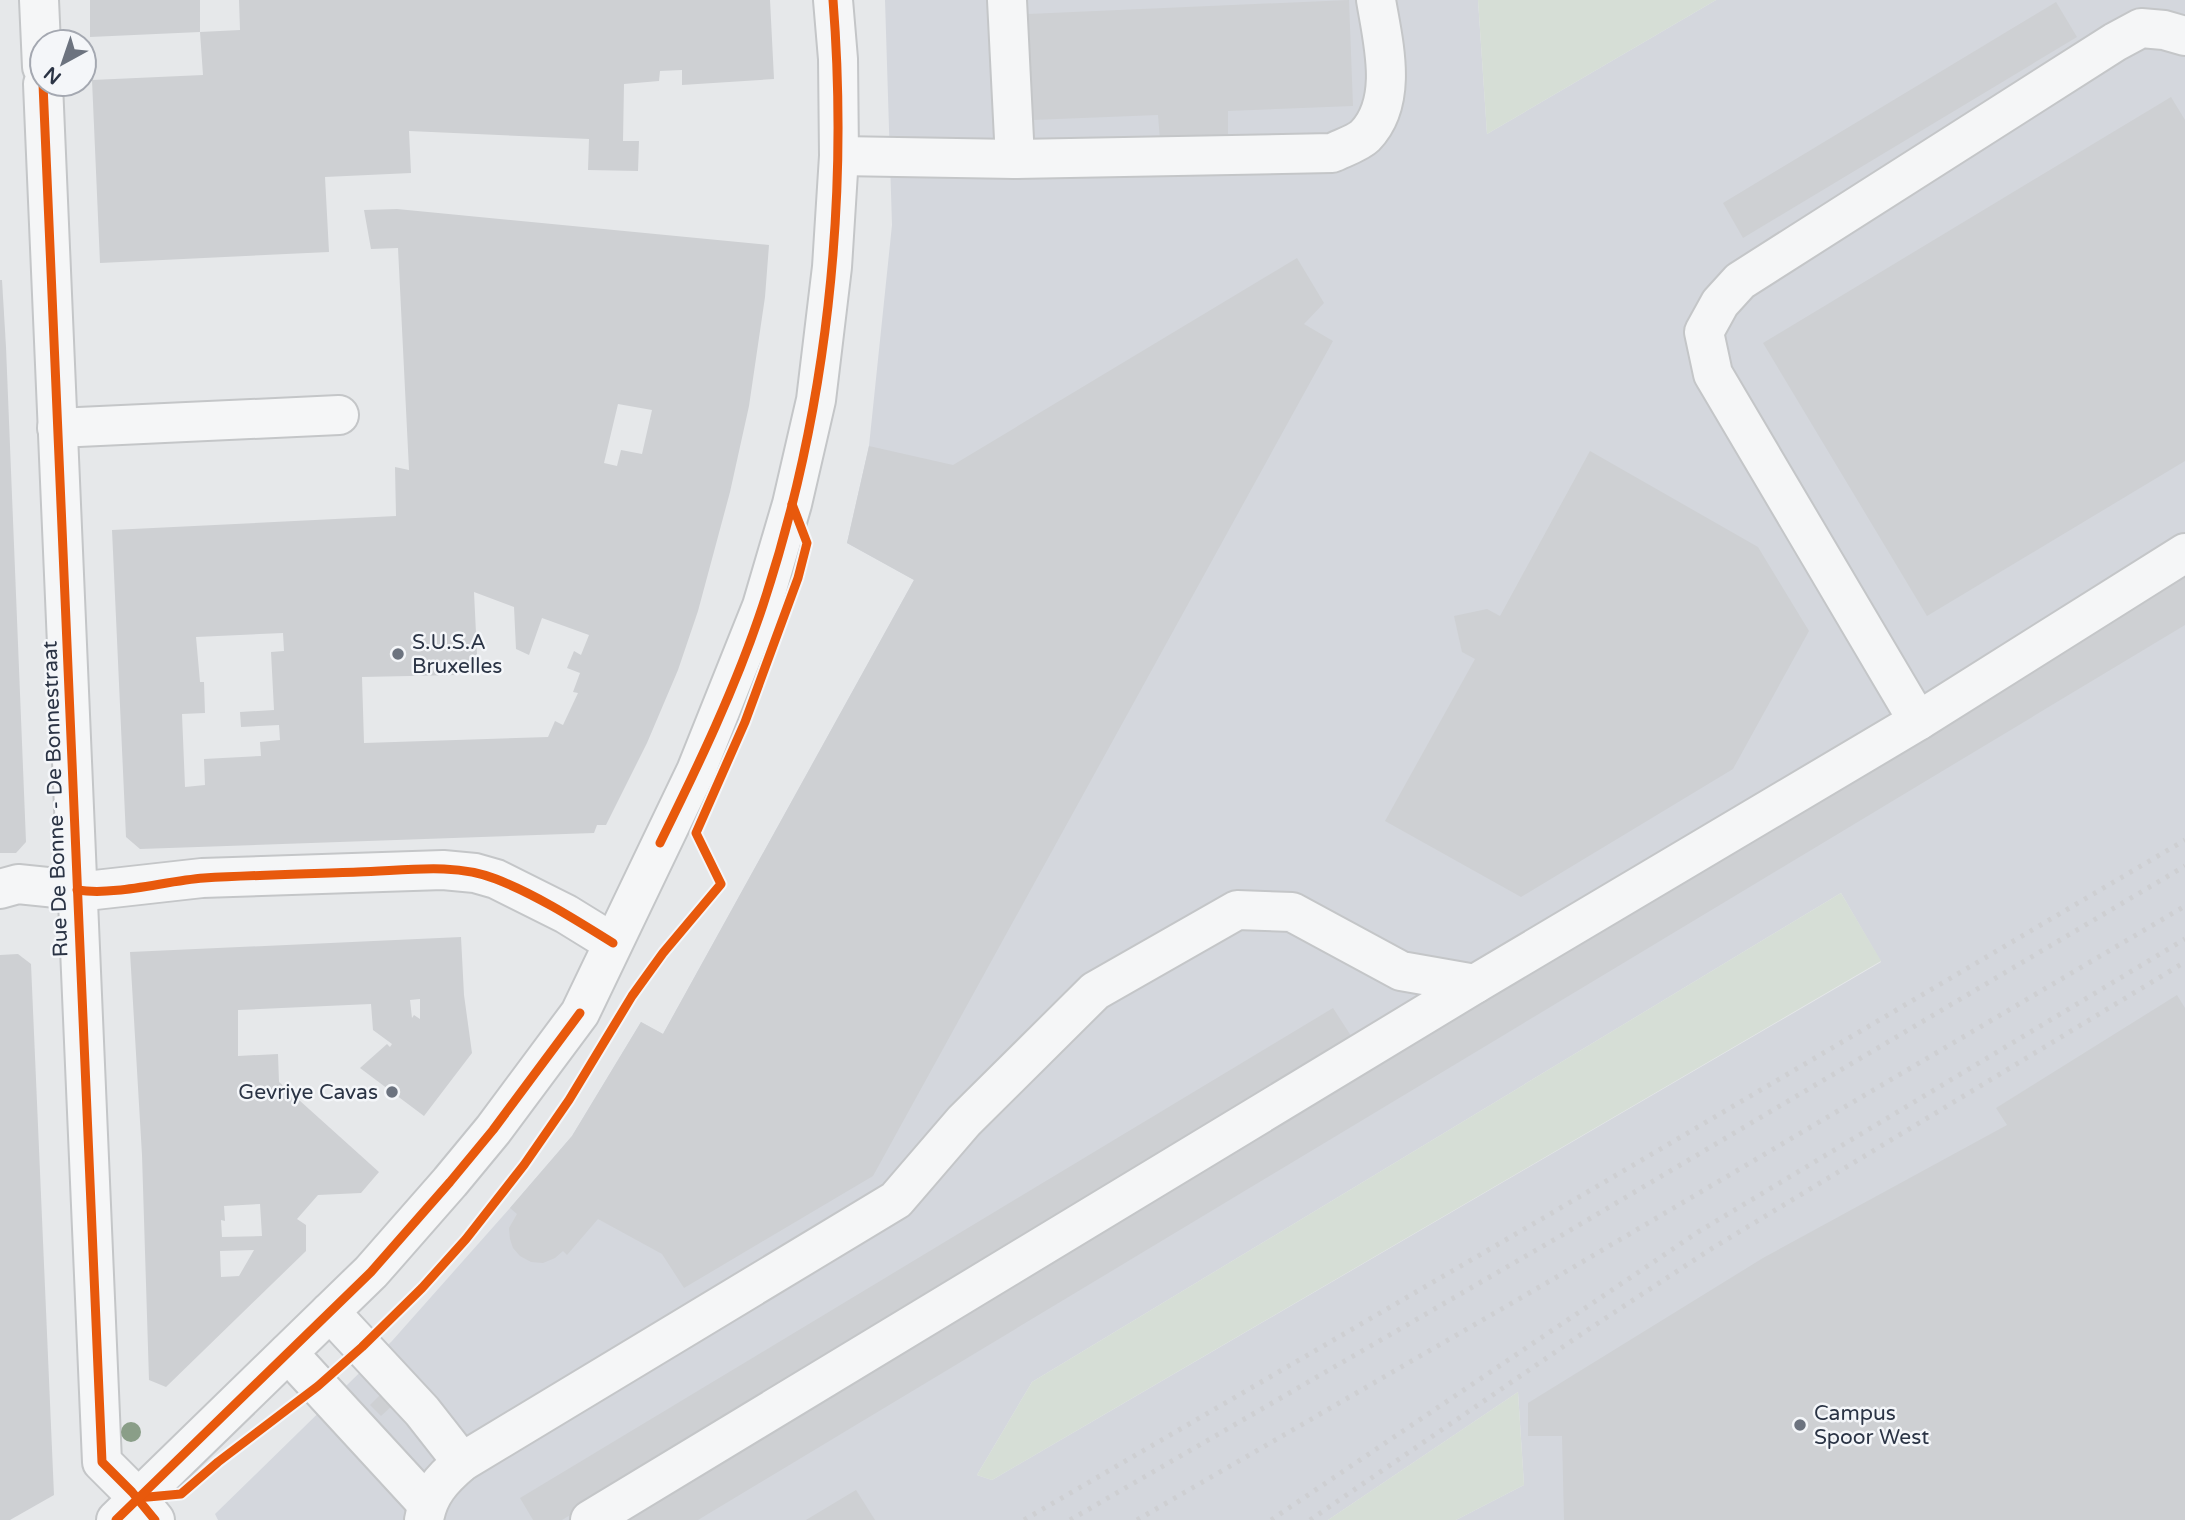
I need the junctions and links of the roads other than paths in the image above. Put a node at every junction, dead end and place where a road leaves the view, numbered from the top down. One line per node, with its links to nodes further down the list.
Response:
1 (39, 0): 5 (street)
2 (833, 0): 8 (street)
3 (1007, 0): 9 (street)
4 (1376, 0): 9 (street)
5 (40, 28)
6 (2185, 36): 13 (street)
7 (44, 98): 11 (street, Rue De Bonne - De Bonnestraat)
8 (839, 156): 9 (street); 16 (street)
9 (1015, 159)
10 (339, 415): 11 (street)
11 (57, 428): 15 (street, Rue De Bonne - De Bonnestraat)
12 (2185, 553): 13 (street)
13 (1918, 720): 17 (street)
14 (0, 889): 15 (street)
15 (77, 890): 16 (street); 22 (street, Rue De Bonne - De Bonnestraat)
16 (613, 943): 18 (street)
17 (1475, 984): 20 (street); 23 (street)
18 (330, 1312): 19 (street); 20 (street)
19 (288, 1353): 21 (street); 22 (street)
20 (462, 1462): 21 (street)
21 (425, 1512)
22 (136, 1513)
23 (590, 1520)

